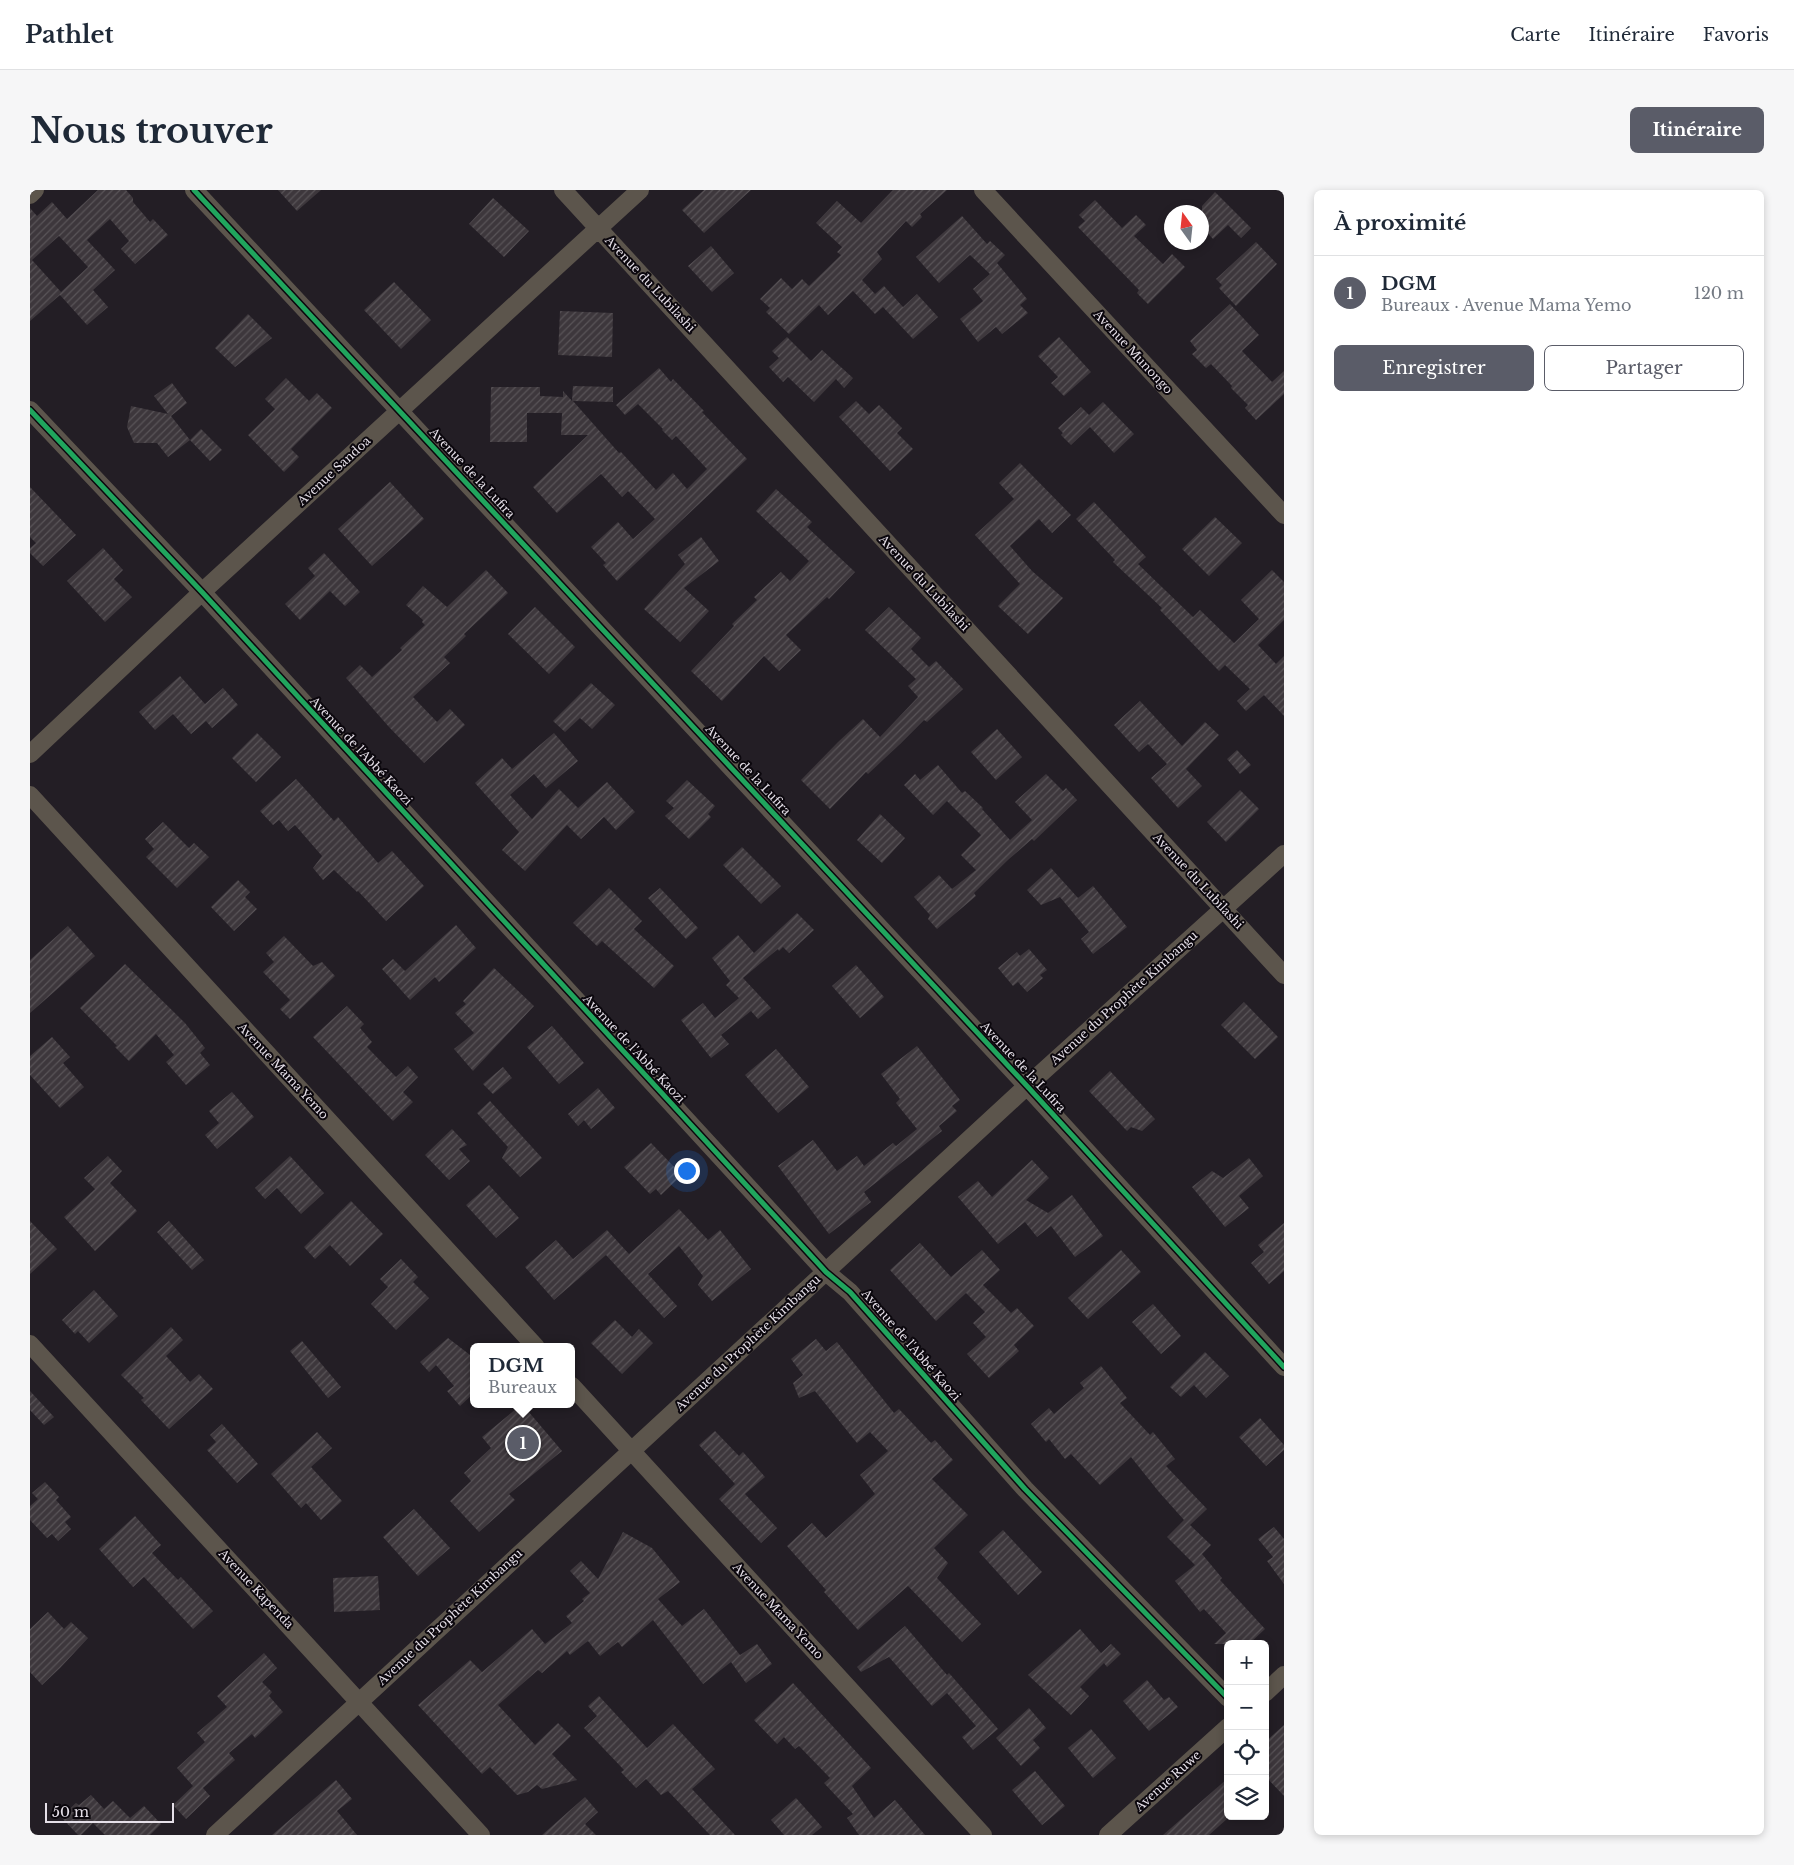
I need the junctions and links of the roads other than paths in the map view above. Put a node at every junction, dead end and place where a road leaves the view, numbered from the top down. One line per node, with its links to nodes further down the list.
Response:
1 (35, 190): 6 (street)
2 (194, 190): 9 (street, Avenue de la Lufira)
3 (563, 190): 7 (street, Avenue du Lubilashi)
4 (640, 190): 7 (street, Avenue Sandoa)
5 (983, 190): 10 (street, Avenue Munongo)
6 (30, 195)
7 (598, 228): 9 (street, Avenue Sandoa); 15 (street, Avenue du Lubilashi)
8 (30, 410): 11 (street, Avenue de l'Abbé Kaozi)
9 (400, 410): 11 (street, Avenue Sandoa); 17 (street, Avenue de la Lufira)
10 (1284, 515)
11 (202, 592): 12 (street, Avenue Sandoa); 18 (street, Avenue de l'Abbé Kaozi)
12 (30, 754)
13 (30, 795): 19 (street, Avenue Mama Yemo)
14 (1284, 854): 15 (street, Avenue du Prophète Kimbangu)
15 (1223, 909): 16 (street, Avenue du Lubilashi); 17 (street, Avenue du Prophète Kimbangu)
16 (1284, 975)
17 (1027, 1086): 18 (street, Avenue du Prophète Kimbangu); 21 (street, Avenue de la Lufira)
18 (826, 1272): 23 (street, Avenue du Prophète Kimbangu); 26 (street, Avenue de l'Abbé Kaozi)
19 (532, 1343)
20 (30, 1344): 27 (street, Avenue Kapenda)
21 (1284, 1367)
22 (575, 1389): 23 (street, Avenue Mama Yemo)
23 (631, 1451): 27 (street, Avenue du Prophète Kimbangu); 31 (street, Avenue Mama Yemo)
24 (1284, 1675): 25 (street)
25 (1269, 1689)
26 (1224, 1694)
27 (359, 1701): 29 (street, Avenue du Prophète Kimbangu); 30 (street, Avenue Kapenda)
28 (1225, 1730): 32 (street, Avenue Ruwe)
29 (215, 1835)
30 (481, 1835)
31 (983, 1835)
32 (1108, 1835)

